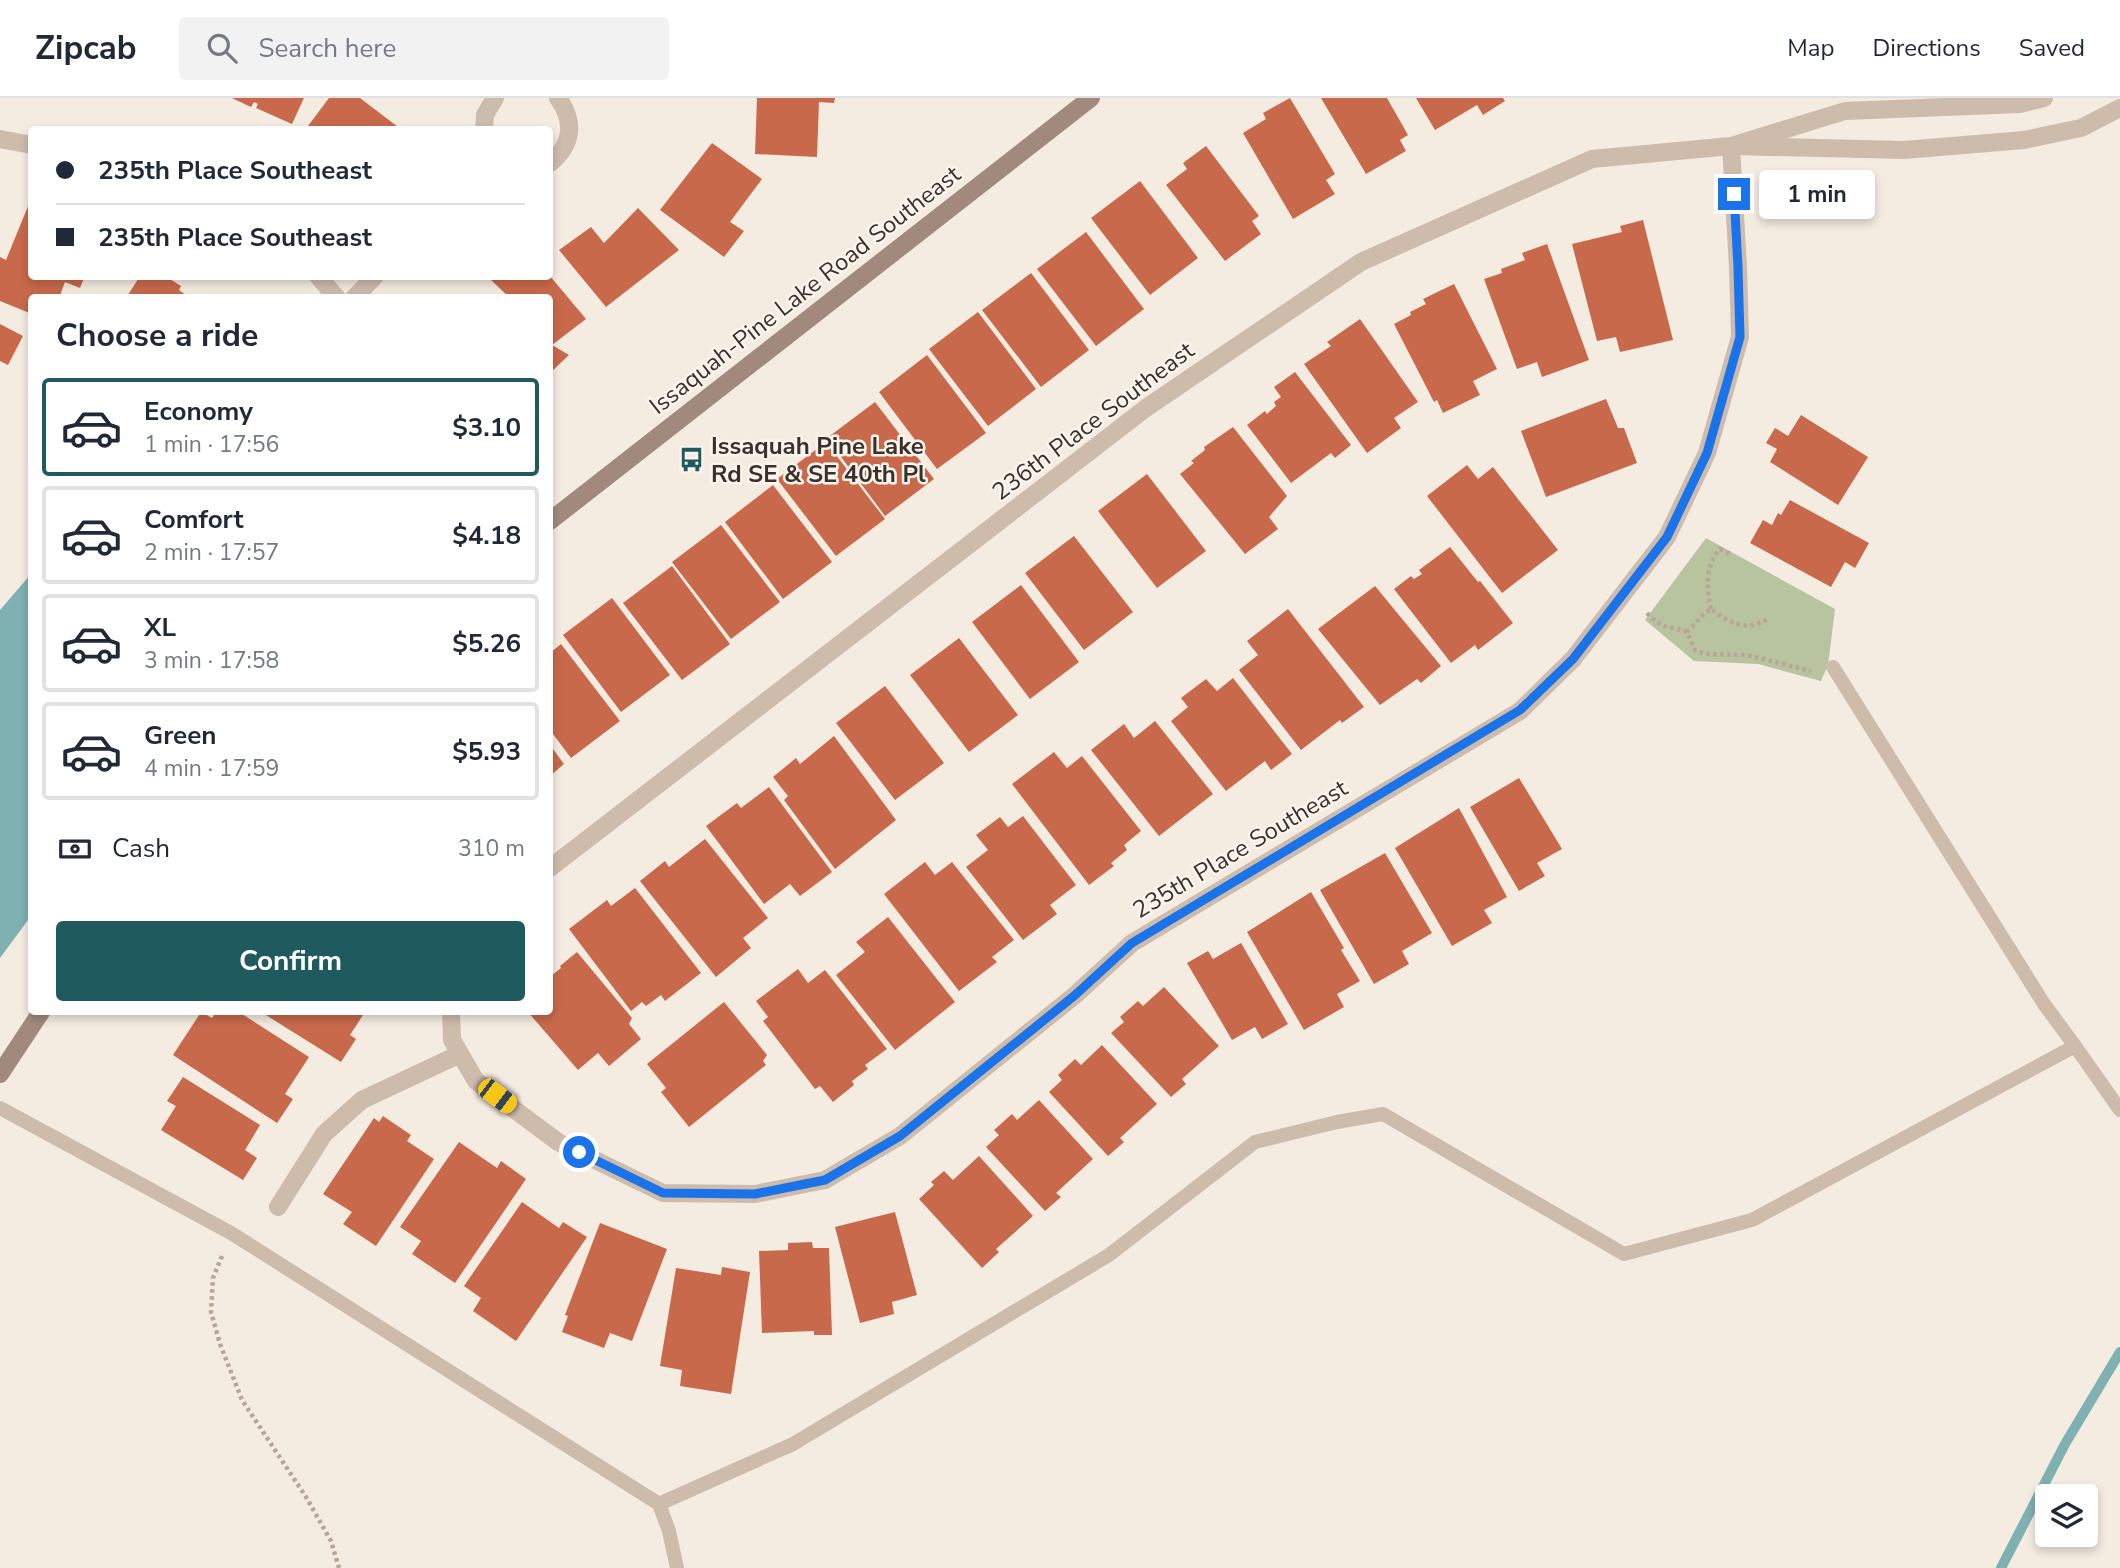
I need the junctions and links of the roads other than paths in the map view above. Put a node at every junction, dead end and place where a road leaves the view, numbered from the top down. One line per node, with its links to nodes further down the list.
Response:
1 (495, 98): 6 (street)
2 (558, 98): 10 (street)
3 (1091, 98): 15 (main road, Issaquah-Pine Lake Road Southeast)
4 (2044, 98): 9 (street, 236th Place Southeast)
5 (2120, 108): 9 (street, 236th Place Southeast)
6 (484, 126)
7 (0, 139): 8 (street)
8 (28, 144)
9 (1731, 146): 17 (street, 236th Place Southeast); 21 (street, 235th Place Southeast)
10 (553, 160)
11 (321, 280): 13 (street)
12 (371, 280): 14 (street)
13 (334, 294)
14 (358, 294)
15 (553, 519)
16 (1835, 671): 20 (lane)
17 (553, 865)
18 (39, 1015): 22 (main road)
19 (451, 1015): 21 (street)
20 (2075, 1046): 24 (lane); 26 (lane)
21 (460, 1054): 25 (street)
22 (0, 1074)
23 (0, 1108): 26 (lane)
24 (2120, 1110)
25 (278, 1207)
26 (659, 1504): 27 (lane)
27 (677, 1568)

